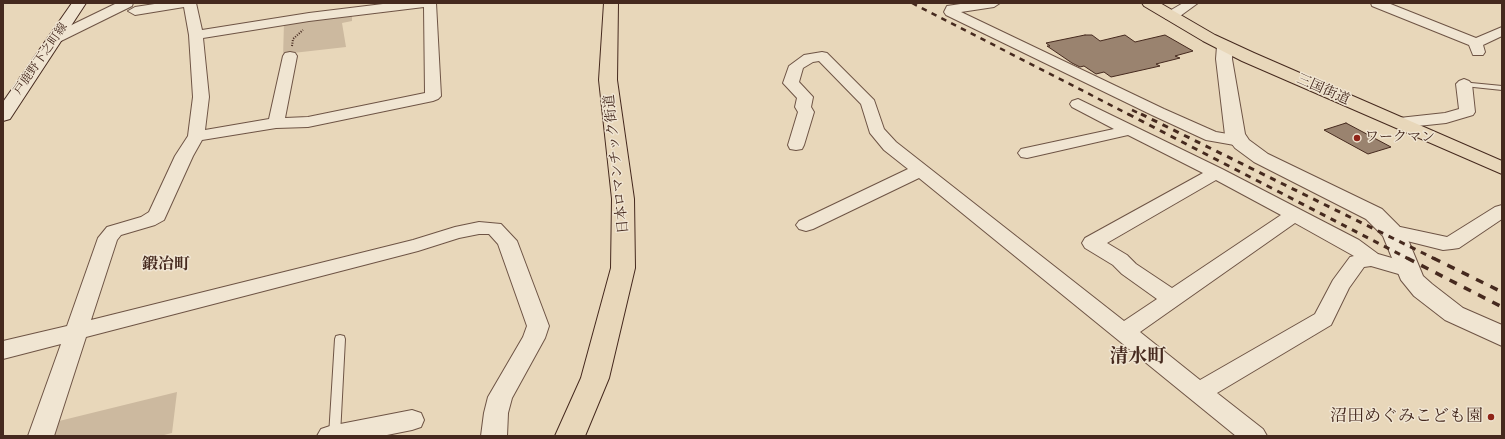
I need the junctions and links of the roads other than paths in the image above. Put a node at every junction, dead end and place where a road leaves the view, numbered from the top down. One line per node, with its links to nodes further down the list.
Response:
1 (79, 3): 18 (street, 戸鹿野下之町線)
2 (186, 3): 13 (street)
3 (190, 3): 16 (street)
4 (310, 3): 14 (street)
5 (409, 3): 6 (street); 14 (street)
6 (423, 3)
7 (430, 3): 25 (street)
8 (611, 3): 53 (highway, 日本ロマンチック街道)
9 (994, 3): 29 (street)
10 (1149, 3): 15 (highway, 三国街道)
11 (1192, 3): 15 (street)
12 (1377, 3): 17 (street)
13 (131, 7): 18 (street)
14 (309, 16): 16 (street)
15 (1171, 16): 19 (highway, 三国街道)
16 (196, 35): 28 (street)
17 (1499, 35)
18 (56, 38): 24 (street, 戸鹿野下之町線)
19 (1225, 46): 26 (highway, 三国街道); 29 (street)
20 (290, 56): 25 (street)
21 (1464, 84): 22 (lane); 26 (street)
22 (1502, 88)
23 (1078, 104): 27 (street)
24 (3, 115)
25 (276, 123): 28 (street)
26 (1399, 123): 32 (highway, 三国街道)
27 (1130, 130): 31 (street); 34 (street)
28 (196, 136): 42 (street)
29 (1240, 141): 38 (street)
30 (796, 145): 33 (street)
31 (1027, 152)
32 (1502, 168)
33 (920, 170): 37 (street); 43 (street)
34 (1216, 173): 36 (street); 41 (street)
35 (1502, 212): 38 (street)
36 (1294, 215): 39 (street); 41 (street)
37 (806, 225)
38 (1392, 231): 40 (street)
39 (1371, 259): 40 (street); 47 (street)
40 (1409, 270): 44 (street)
41 (1173, 299): 43 (street)
42 (77, 332): 46 (street); 50 (street); 52 (street)
43 (1124, 332): 47 (street)
44 (1502, 336)
45 (340, 339): 51 (lane)
46 (3, 350)
47 (1199, 392): 49 (street)
48 (412, 420): 51 (street)
49 (1252, 435)
50 (41, 436)
51 (332, 436)
52 (494, 436)
53 (570, 436)

